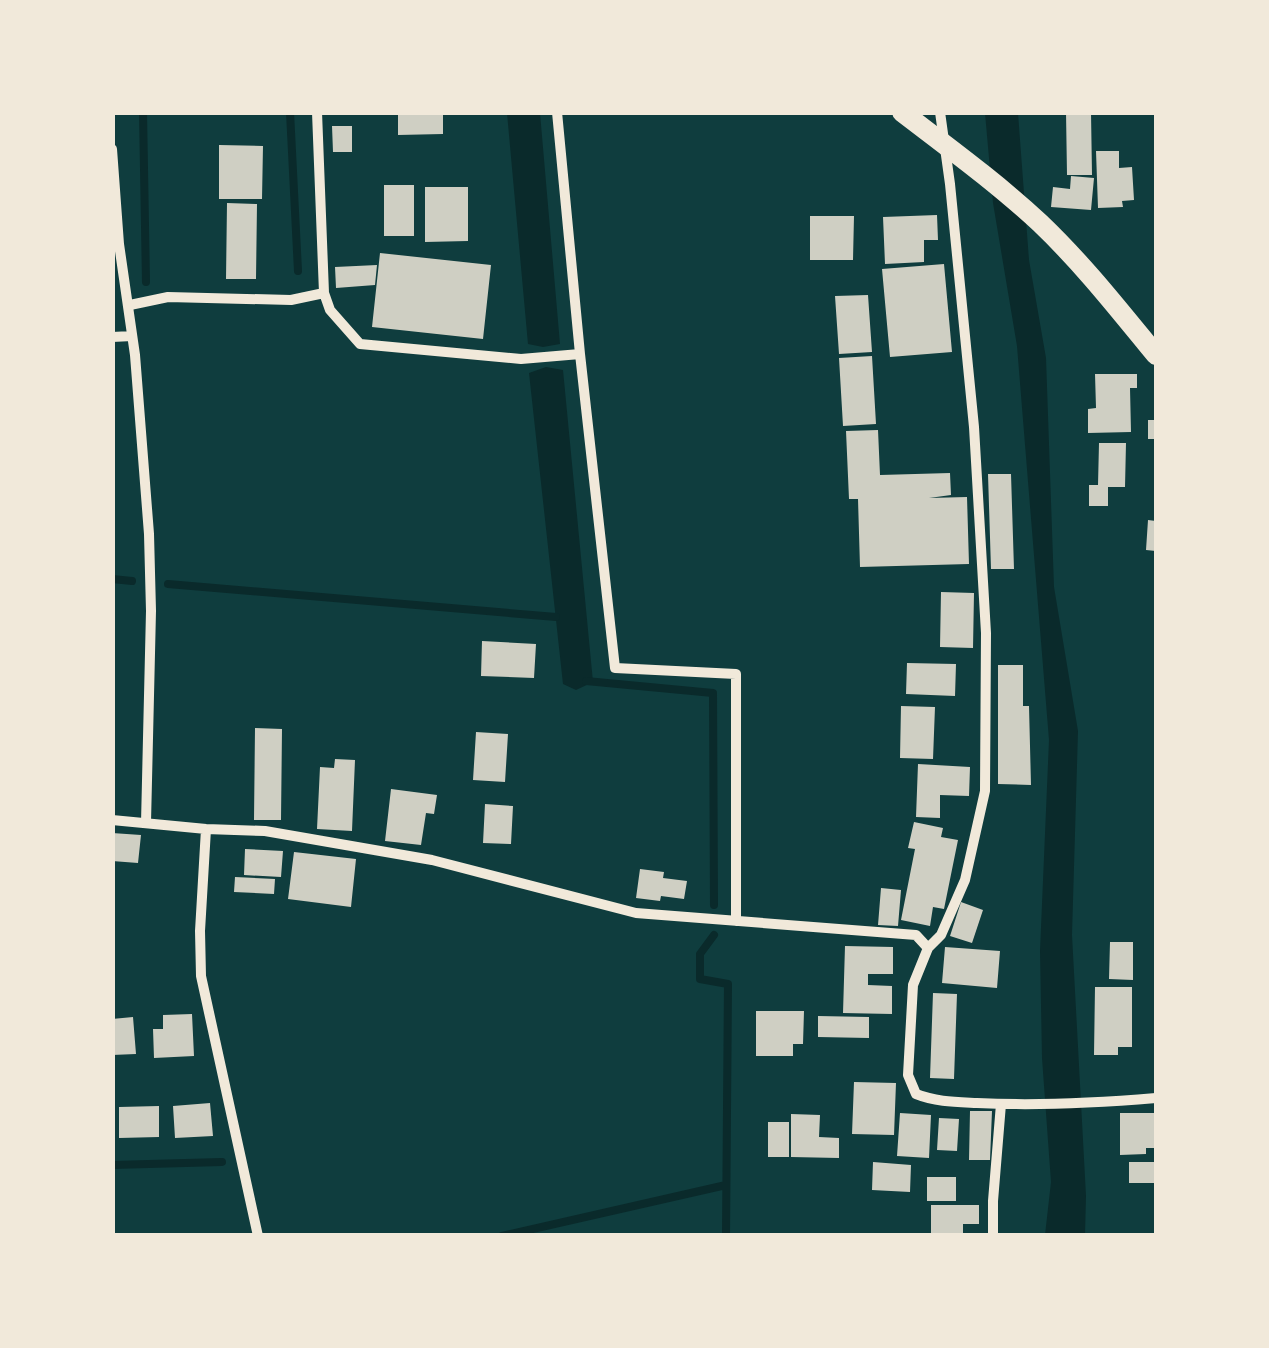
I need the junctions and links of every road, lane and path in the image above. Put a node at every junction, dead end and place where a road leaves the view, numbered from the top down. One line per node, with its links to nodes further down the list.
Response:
1 (317, 112): 7 (street)
2 (557, 112): 11 (street)
3 (902, 112): 5 (highway)
4 (940, 112): 5 (street)
5 (946, 146): 12 (highway); 17 (street)
6 (112, 149): 8 (street)
7 (324, 293): 8 (street); 11 (street)
8 (130, 305): 9 (street)
9 (132, 336): 10 (street); 14 (street)
10 (112, 337)
11 (580, 354): 16 (street)
12 (1156, 355)
13 (112, 820): 14 (street)
14 (146, 823): 15 (street)
15 (206, 829): 16 (street); 20 (street)
16 (736, 921): 17 (street)
17 (928, 948): 19 (street)
18 (1156, 1098): 19 (street)
19 (1001, 1104): 21 (street)
20 (258, 1236)
21 (993, 1236)

